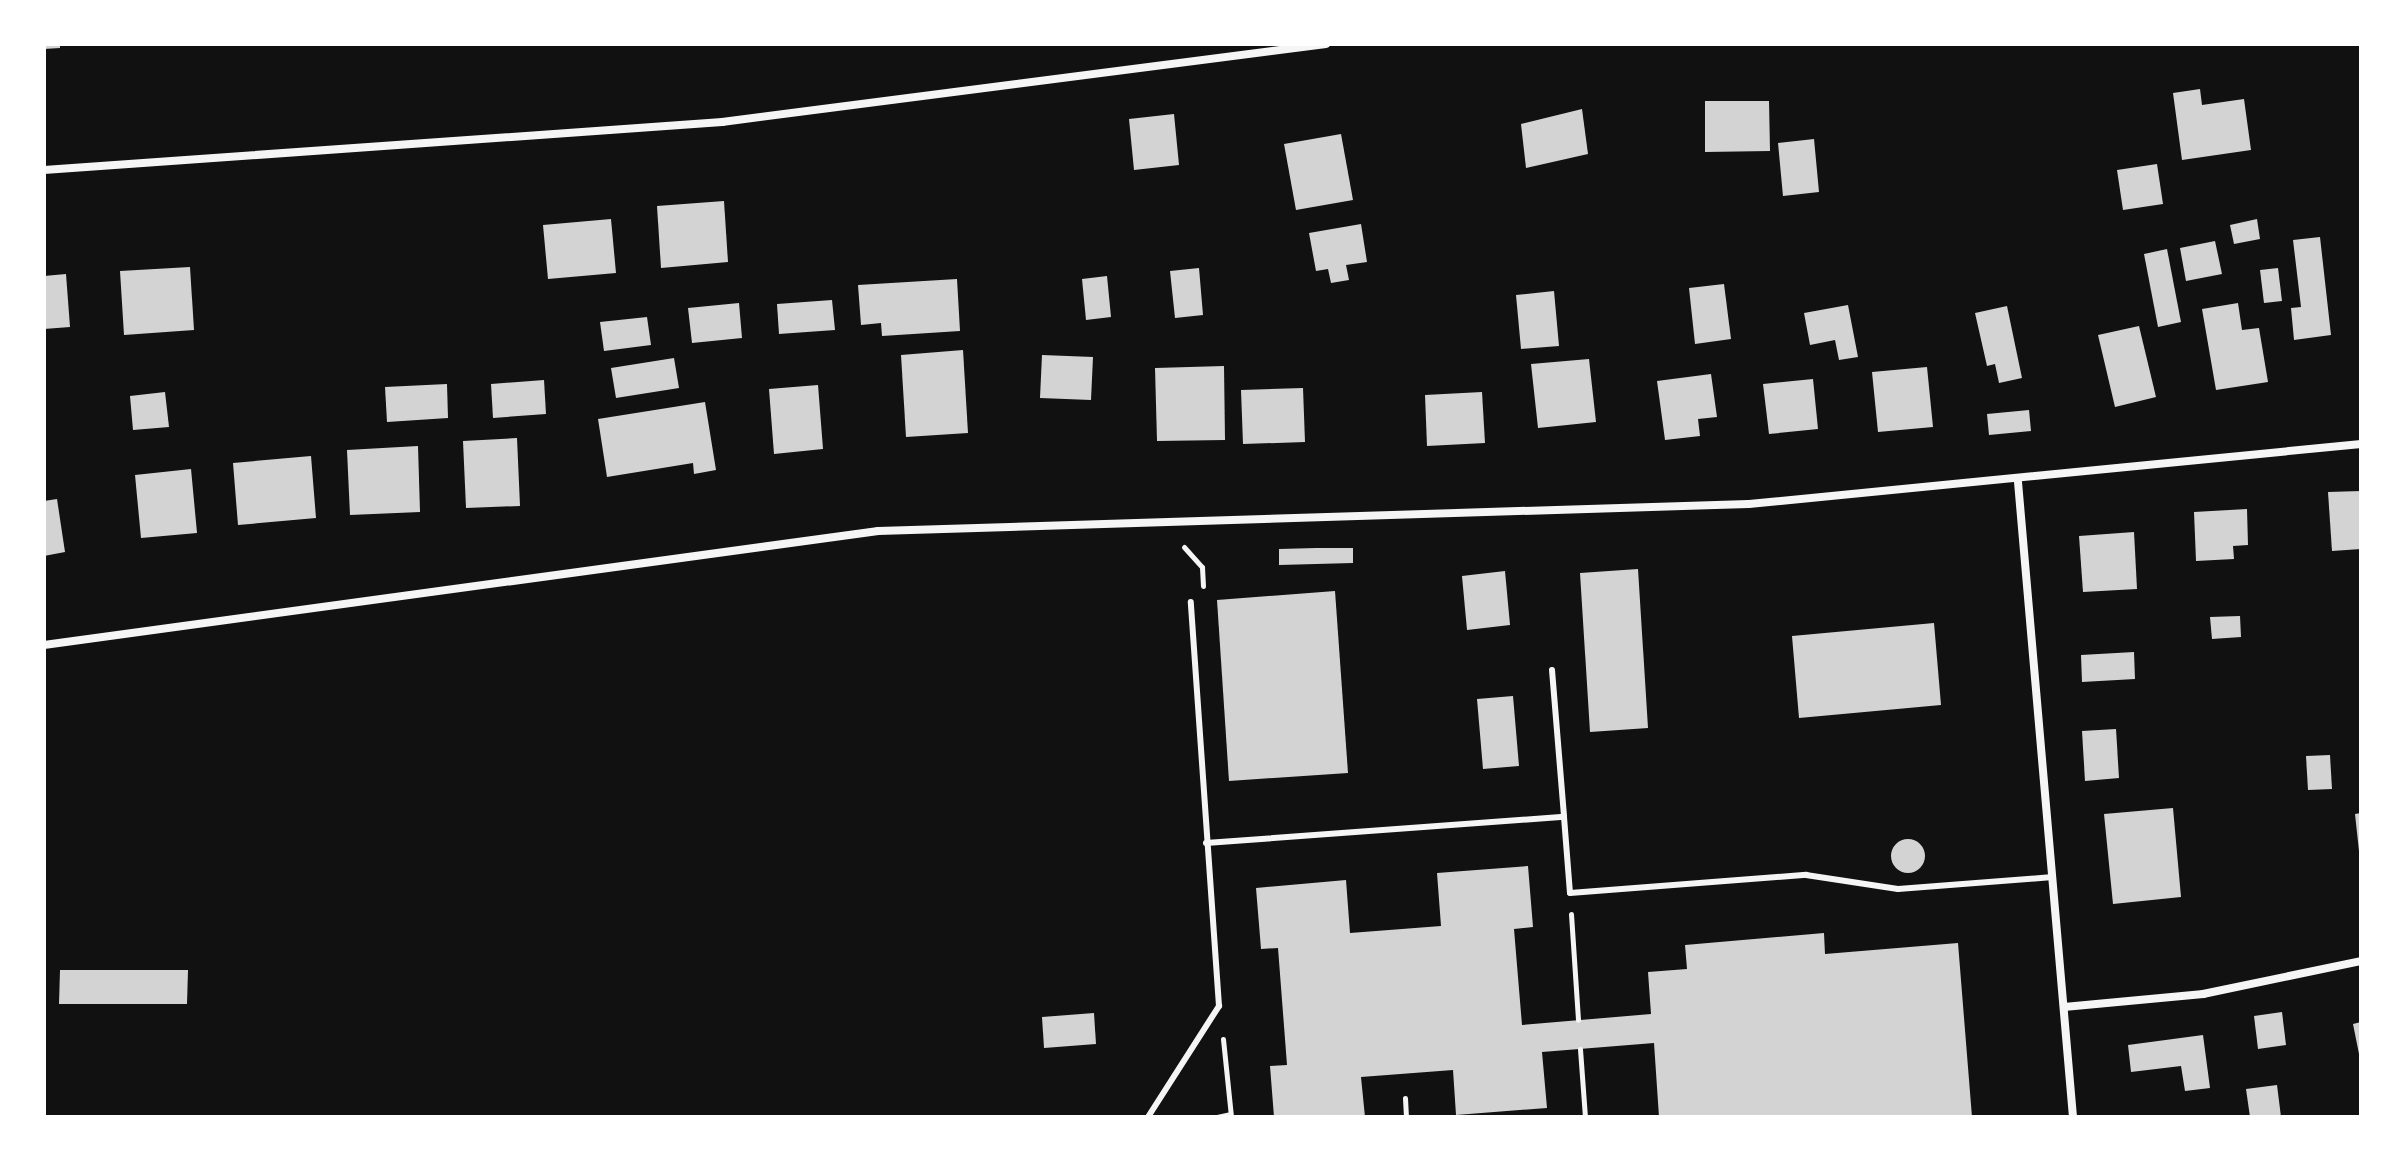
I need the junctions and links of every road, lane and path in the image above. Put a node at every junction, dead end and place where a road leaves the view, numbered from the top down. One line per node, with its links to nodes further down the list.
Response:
1 (1326, 44): 2 (street)
2 (44, 170)
3 (2361, 444): 4 (street)
4 (2018, 482): 7 (street); 11 (street)
5 (1184, 547): 6 (path)
6 (1191, 602): 10 (lane)
7 (44, 645)
8 (1552, 670): 9 (lane)
9 (1564, 817): 10 (lane); 12 (lane)
10 (1206, 843): 14 (lane)
11 (2053, 877): 12 (lane); 15 (street)
12 (1570, 893): 16 (path)
13 (2361, 961): 15 (street)
14 (1219, 1006): 19 (path); 20 (lane)
15 (2064, 1007): 24 (street)
16 (1578, 1020)
17 (1580, 1049): 23 (path)
18 (1405, 1098): 22 (path)
19 (1230, 1116): 21 (path)
20 (1148, 1117)
21 (1217, 1117)
22 (1406, 1117)
23 (1585, 1117)
24 (2073, 1117)

